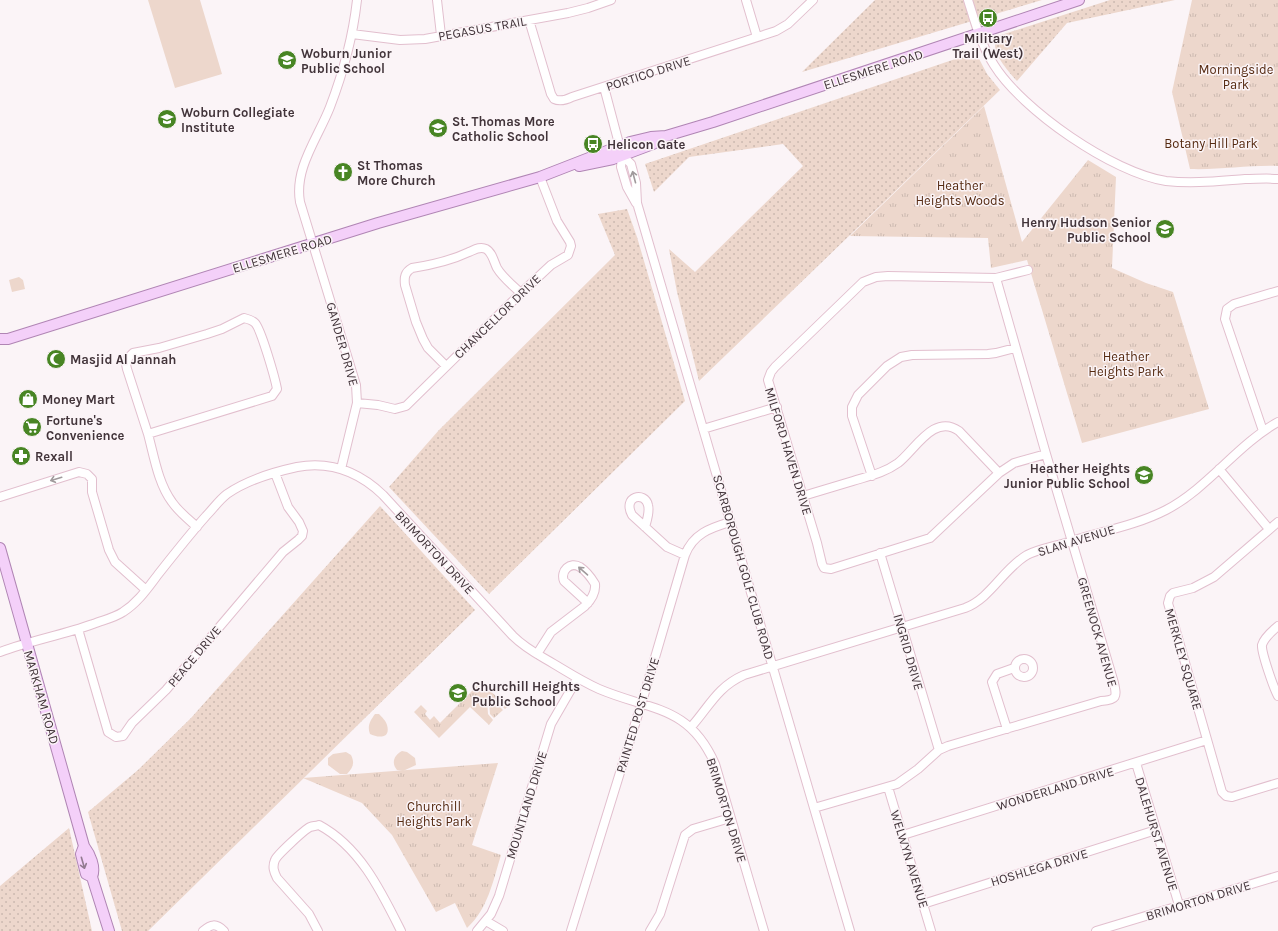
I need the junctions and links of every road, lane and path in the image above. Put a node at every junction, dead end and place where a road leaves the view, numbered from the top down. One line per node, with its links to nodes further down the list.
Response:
1 (357, 0): 10 (street, GANDER DRIVE)
2 (437, 0): 11 (street)
3 (611, 0): 8 (street, PEGASUS TRAIL)
4 (746, 0): 12 (street)
5 (813, 0): 12 (street, PORTICO DRIVE)
6 (968, 0): 9 (street)
7 (1078, 0): 9 (main road, ELLESMERE ROAD)
8 (529, 20): 11 (street, PEGASUS TRAIL); 13 (street, PORTICO DRIVE)
9 (979, 33): 14 (main road, ELLESMERE ROAD); 16 (street)
10 (352, 34): 11 (street, PEGASUS TRAIL); 17 (street, GANDER DRIVE)
11 (442, 35)
12 (758, 37): 13 (street, PORTICO DRIVE)
13 (604, 86): 14 (street)
14 (621, 151): 15 (main road, ELLESMERE ROAD); 28 (street, SCARBOROUGH GOLF CLUB ROAD)
15 (540, 177): 17 (main road, ELLESMERE ROAD); 21 (street, CHANCELLOR DRIVE)
16 (1278, 179)
17 (313, 244): 22 (main road, ELLESMERE ROAD); 25 (street, GANDER DRIVE)
18 (1028, 270): 19 (street, MILFORD HAVEN DRIVE)
19 (996, 278): 23 (street, GREENOCK AVENUE); 26 (street, MILFORD HAVEN DRIVE)
20 (1278, 292): 29 (street)
21 (521, 293): 24 (street, CHANCELLOR DRIVE); 24 (street)
22 (3, 341)
23 (1015, 348): 31 (street, GREENOCK AVENUE); 36 (street)
24 (446, 366): 25 (street, CHANCELLOR DRIVE)
25 (356, 403): 32 (street, GANDER DRIVE)
26 (776, 407): 28 (street); 37 (street, MILFORD HAVEN DRIVE)
27 (1278, 422): 29 (street, SLAN AVENUE)
28 (703, 429): 39 (street, SCARBOROUGH GOLF CLUB ROAD)
29 (1263, 431): 33 (street, SLAN AVENUE)
30 (148, 434): 30 (street); 41 (street)
31 (1046, 454): 35 (street, MILFORD HAVEN DRIVE); 44 (street, GREENOCK AVENUE)
32 (341, 469): 34 (street, BRIMORTON DRIVE); 55 (street, BRIMORTON DRIVE)
33 (1219, 469): 43 (street); 44 (street, SLAN AVENUE)
34 (275, 473): 41 (street, BRIMORTON DRIVE); 52 (street, PEACE DRIVE)
35 (999, 473): 36 (street); 46 (street, MILFORD HAVEN DRIVE)
36 (872, 476): 37 (street)
37 (803, 496): 46 (street, MILFORD HAVEN DRIVE)
38 (0, 497): 48 (street, one-way to 38)
39 (730, 522): 47 (street, PAINTED POST DRIVE); 56 (street, SCARBOROUGH GOLF CLUB ROAD)
40 (1278, 522): 43 (street, MERKLEY SQUARE)
41 (197, 527): 48 (street, BRIMORTON DRIVE)
42 (645, 527): 47 (street)
43 (1269, 528): 63 (street, MERKLEY SQUARE)
44 (1071, 540): 51 (street, SLAN AVENUE); 62 (street, GREENOCK AVENUE)
45 (0, 548): 53 (main road, MARKHAM ROAD)
46 (880, 553): 51 (street, INGRID DRIVE)
47 (685, 555): 60 (street, PAINTED POST DRIVE)
48 (146, 590): 52 (street, BRIMORTON DRIVE)
49 (588, 603): 49 (street, one-way to 49); 55 (street)
50 (1278, 626): 59 (street)
51 (902, 628): 56 (street, SLAN AVENUE); 64 (street, INGRID DRIVE)
52 (78, 629): 53 (street, BRIMORTON DRIVE)
53 (26, 644): 54 (street, BRIMORTON DRIVE); 76 (main road, MARKHAM ROAD)
54 (0, 652)
55 (537, 654): 58 (street, BRIMORTON DRIVE)
56 (773, 666): 61 (street, SLAN AVENUE); 68 (street, SCARBOROUGH GOLF CLUB ROAD)
57 (1014, 668): 62 (street)
58 (578, 679): 60 (street, BRIMORTON DRIVE); 75 (street, MOUNTLAND DRIVE)
59 (1278, 696)
60 (641, 704): 61 (street, BRIMORTON DRIVE); 83 (street, PAINTED POST DRIVE)
61 (691, 727): 69 (street, BRIMORTON DRIVE)
62 (1007, 728): 64 (street, GREENOCK AVENUE)
63 (1207, 740): 65 (street, WONDERLAND DRIVE); 66 (street, MERKLEY SQUARE)
64 (939, 750): 67 (street, GREENOCK AVENUE)
65 (1136, 763): 70 (street, DALEHURST AVENUE); 71 (street, WONDERLAND DRIVE)
66 (1278, 783)
67 (888, 787): 68 (street, GREENOCK AVENUE); 71 (street, WELWYN AVENUE)
68 (814, 808): 86 (street, SCARBOROUGH GOLF CLUB ROAD)
69 (730, 818): 84 (street); 85 (street, BRIMORTON DRIVE)
70 (1156, 830): 73 (street, HOSHLEGA DRIVE); 74 (street, DALEHURST AVENUE)
71 (903, 835): 73 (street, WELWYN AVENUE)
72 (1278, 876): 74 (street, BRIMORTON DRIVE)
73 (923, 904): 87 (street, WELWYN AVENUE)
74 (1179, 905): 88 (street, BRIMORTON DRIVE)
75 (486, 920): 81 (street, MOUNTLAND DRIVE); 82 (street)
76 (109, 931)
77 (202, 931): 78 (street)
78 (224, 931)
79 (318, 931): 80 (street)
80 (401, 931)
81 (477, 931)
82 (503, 931)
83 (571, 931)
84 (650, 931)
85 (764, 931)
86 (850, 931)
87 (931, 931)
88 (1096, 931)

